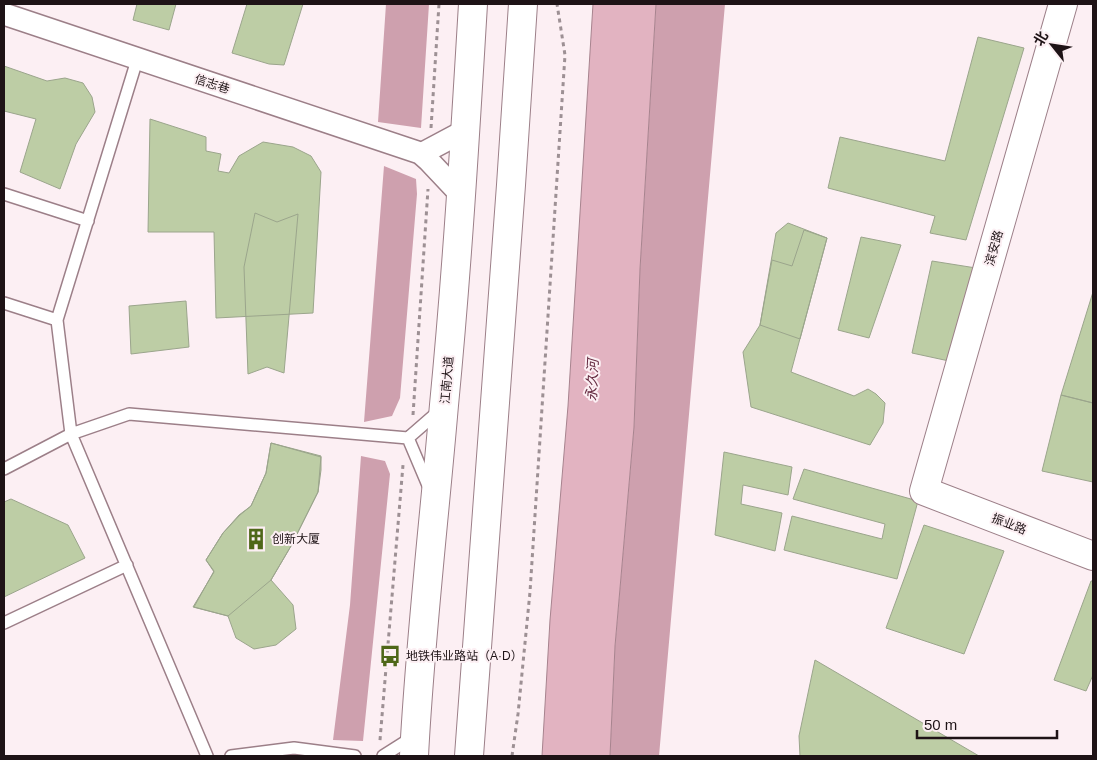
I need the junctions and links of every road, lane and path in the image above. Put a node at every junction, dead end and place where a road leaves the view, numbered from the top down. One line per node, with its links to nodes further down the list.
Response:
1 (439, 4): 9 (path)
2 (473, 4): 8 (main road, 江南大道)
3 (523, 4): 29 (main road)
4 (557, 4): 30 (path)
5 (1063, 4): 19 (main road, 滨安路)
6 (4, 14): 7 (street, 信志巷)
7 (137, 60): 9 (street, 信志巷); 12 (lane)
8 (466, 130): 9 (street); 11 (main road, 江南大道)
9 (427, 155): 11 (street, 信志巷); 17 (path)
10 (4, 194): 12 (lane)
11 (462, 196): 15 (main road, 江南大道)
12 (88, 221): 14 (lane)
13 (4, 303): 14 (lane)
14 (57, 320): 16 (lane)
15 (444, 406): 17 (lane); 20 (main road, 江南大道)
16 (71, 434): 17 (lane); 18 (lane); 22 (lane)
17 (408, 438): 20 (lane); 25 (path)
18 (4, 469)
19 (924, 491): 21 (main road, 振业路)
20 (434, 500): 24 (main road, 江南大道)
21 (1093, 556)
22 (126, 565): 23 (lane); 26 (lane)
23 (4, 623)
24 (414, 746): 25 (lane)
25 (382, 751)
26 (207, 756)
27 (231, 756): 28 (lane)
28 (355, 756)
29 (469, 756)
30 (512, 756)

